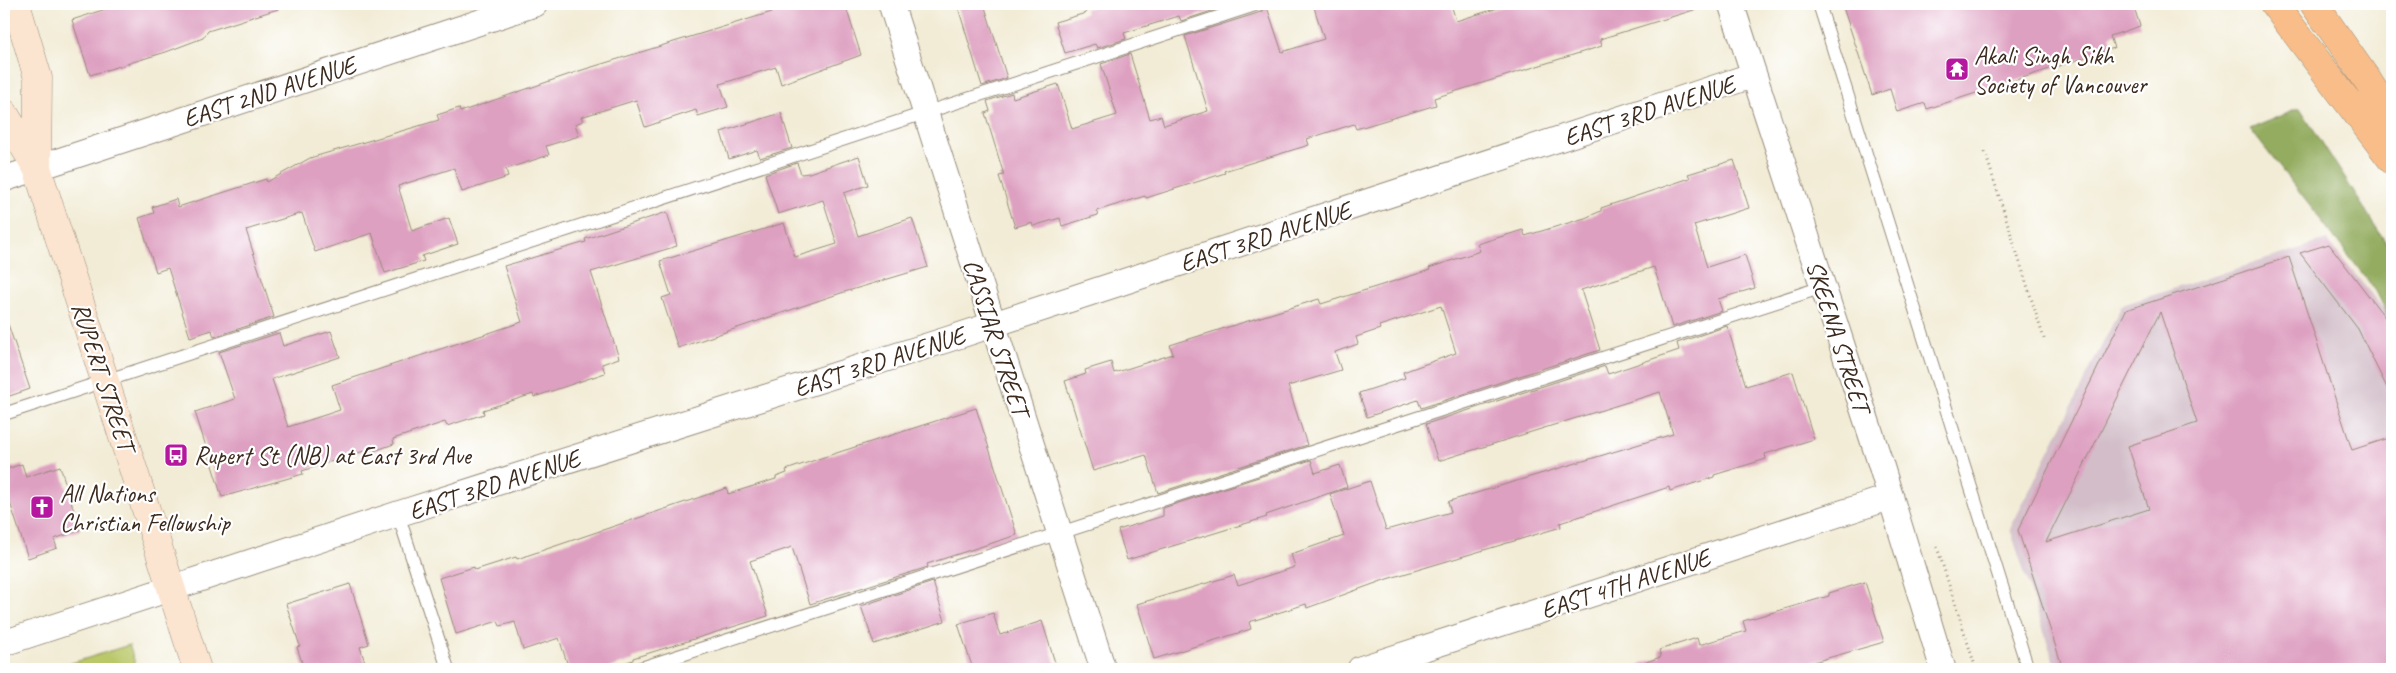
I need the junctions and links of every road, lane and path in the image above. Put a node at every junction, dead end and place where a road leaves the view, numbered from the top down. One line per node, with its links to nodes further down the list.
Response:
1 (16, 4): 15 (main road, RUPERT STREET)
2 (535, 4): 15 (street, EAST 2ND AVENUE)
3 (891, 4): 10 (street, CASSIAR STREET)
4 (1258, 4): 10 (lane)
5 (1731, 4): 9 (street, SKEENA STREET)
6 (1819, 4): 33 (lane)
7 (2274, 4): 14 (highway)
8 (2314, 4): 12 (highway)
9 (1754, 75): 17 (street, SKEENA STREET); 18 (street, EAST 3RD AVENUE)
10 (925, 112): 18 (street, CASSIAR STREET); 20 (lane)
11 (4, 113): 15 (main road, RUPERT STREET)
12 (2392, 120)
13 (1985, 152): 19 (path)
14 (2392, 160)
15 (37, 168): 16 (street, EAST 2ND AVENUE); 20 (main road, RUPERT STREET)
16 (4, 179)
17 (1823, 287): 22 (street, SKEENA STREET); 24 (lane)
18 (993, 324): 23 (street, EAST 3RD AVENUE); 24 (street, CASSIAR STREET)
19 (2045, 342)
20 (106, 380): 21 (lane); 25 (main road, RUPERT STREET)
21 (4, 414)
22 (1891, 497): 31 (street, EAST 4TH AVENUE); 32 (street, SKEENA STREET)
23 (398, 514): 25 (street, EAST 3RD AVENUE); 28 (lane)
24 (1059, 534): 29 (lane); 30 (street, CASSIAR STREET)
25 (172, 588): 26 (street, EAST 3RD AVENUE); 27 (main road, RUPERT STREET)
26 (4, 643)
27 (197, 669)
28 (448, 669)
29 (638, 669)
30 (1103, 669)
31 (1360, 669)
32 (1943, 669)
33 (2028, 669)

